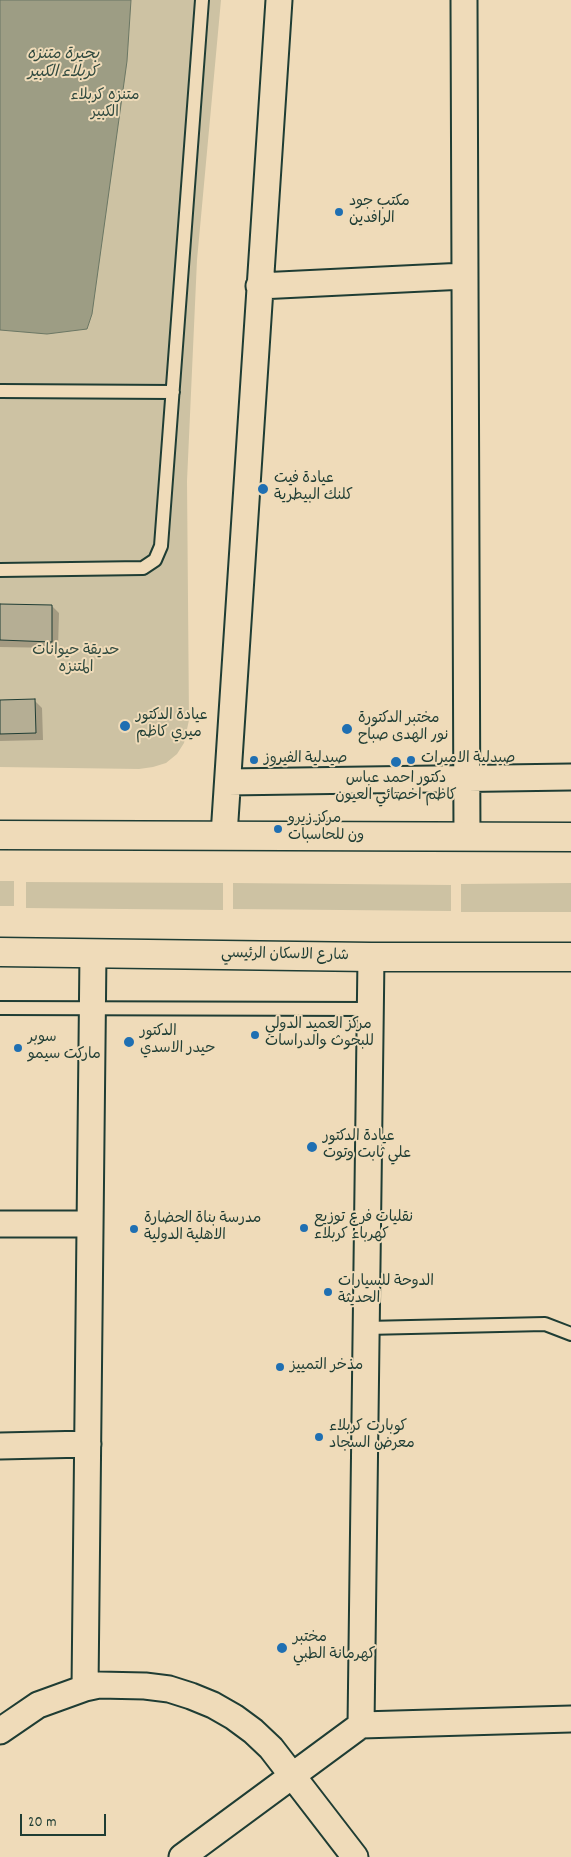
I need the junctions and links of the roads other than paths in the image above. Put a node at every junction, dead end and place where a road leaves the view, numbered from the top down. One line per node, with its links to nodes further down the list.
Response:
1 (202, 0): 7 (lane)
2 (279, 0): 5 (street)
3 (464, 0): 4 (street)
4 (465, 276): 5 (street); 10 (street)
5 (259, 286): 11 (street)
6 (0, 391): 7 (lane)
7 (173, 392): 8 (lane)
8 (0, 570)
9 (571, 777): 10 (street)
10 (466, 778): 11 (street); 14 (street)
11 (228, 782): 13 (street)
12 (0, 835): 13 (main road)
13 (224, 835): 14 (main road)
14 (467, 836): 15 (main road)
15 (571, 837)
16 (0, 952): 17 (main road, شارع الاسكان الرئيسي)
17 (93, 953): 18 (main road, شارع الاسكان الرئيسي); 21 (street)
18 (371, 957): 19 (main road, شارع الاسكان الرئيسي); 22 (street)
19 (571, 957)
20 (0, 1008): 21 (lane)
21 (93, 1008): 22 (lane); 24 (street)
22 (370, 1009): 25 (street)
23 (0, 1224): 24 (street)
24 (90, 1224): 27 (street)
25 (366, 1328): 26 (lane); 31 (street)
26 (571, 1334)
27 (88, 1444): 28 (street); 29 (street)
28 (0, 1446)
29 (85, 1688): 32 (street); 33 (street)
30 (571, 1719): 31 (street)
31 (361, 1725): 33 (street)
32 (0, 1730)
33 (293, 1775): 34 (street); 35 (street)
34 (182, 1857)
35 (355, 1857)

